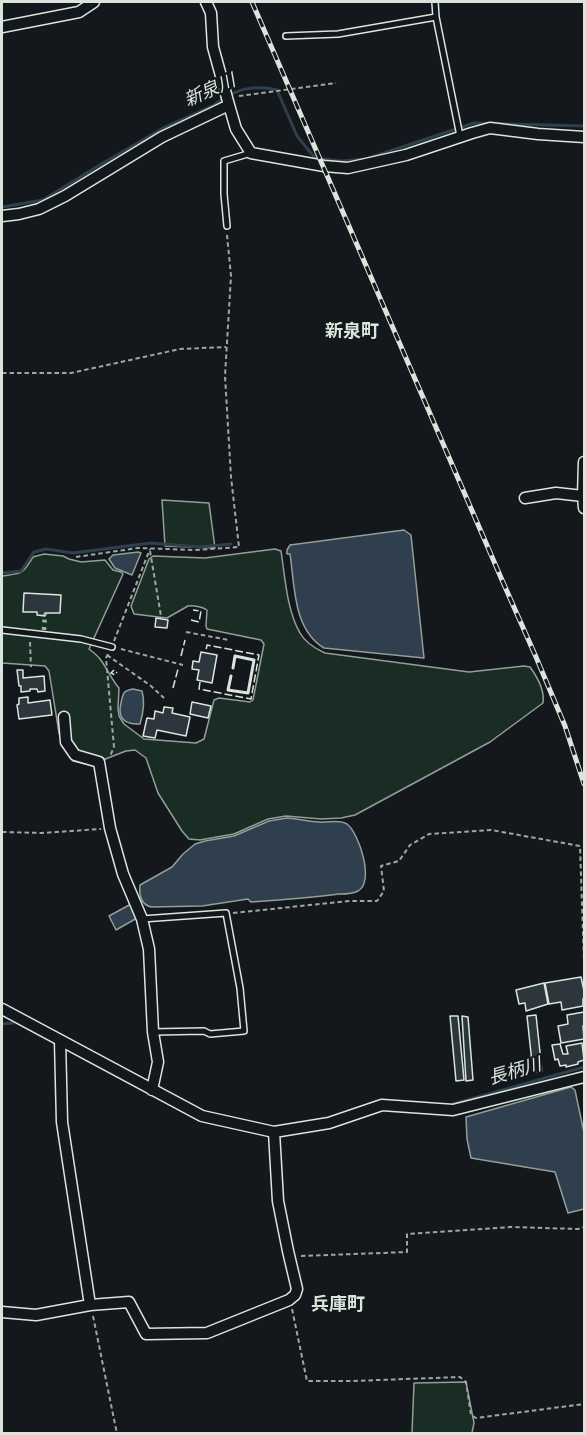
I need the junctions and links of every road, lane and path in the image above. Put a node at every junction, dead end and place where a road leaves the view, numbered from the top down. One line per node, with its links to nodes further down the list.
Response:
1 (94, 2): 5 (street)
2 (206, 2): 8 (street)
3 (435, 2): 4 (lane)
4 (436, 17): 6 (lane); 9 (lane)
5 (2, 27)
6 (286, 36)
7 (336, 83): 8 (path)
8 (229, 105): 11 (street); 12 (street)
9 (460, 136): 10 (street); 11 (street)
10 (585, 137)
11 (250, 153): 13 (lane)
12 (2, 216)
13 (227, 226): 14 (path)
14 (226, 347): 15 (path); 20 (path)
15 (2, 373)
16 (585, 462): 17 (street)
17 (583, 496): 18 (street); 19 (street)
18 (525, 498)
19 (585, 508)
20 (150, 549): 21 (path); 22 (path); 27 (path)
21 (76, 557)
22 (161, 616)
23 (2, 630): 25 (lane)
24 (186, 632): 26 (path)
25 (29, 633): 27 (lane); 30 (path)
26 (229, 640)
27 (112, 647): 28 (path); 29 (path)
28 (108, 655): 31 (path); 33 (path)
29 (183, 665)
30 (31, 667)
31 (164, 698)
32 (64, 717): 33 (street)
33 (99, 762): 34 (street)
34 (110, 828): 35 (path); 37 (street)
35 (2, 832)
36 (225, 914): 37 (lane); 38 (path); 40 (lane)
37 (142, 919): 40 (street)
38 (585, 962)
39 (2, 1010): 41 (street)
40 (153, 1032): 43 (street)
41 (60, 1040): 43 (street); 48 (street)
42 (585, 1077): 44 (street)
43 (152, 1090): 44 (street)
44 (274, 1132): 46 (street)
45 (585, 1227): 46 (path)
46 (289, 1256): 47 (street)
47 (289, 1300): 48 (street); 50 (path)
48 (90, 1305): 49 (street); 51 (path)
49 (2, 1312)
50 (585, 1404)
51 (117, 1434)

